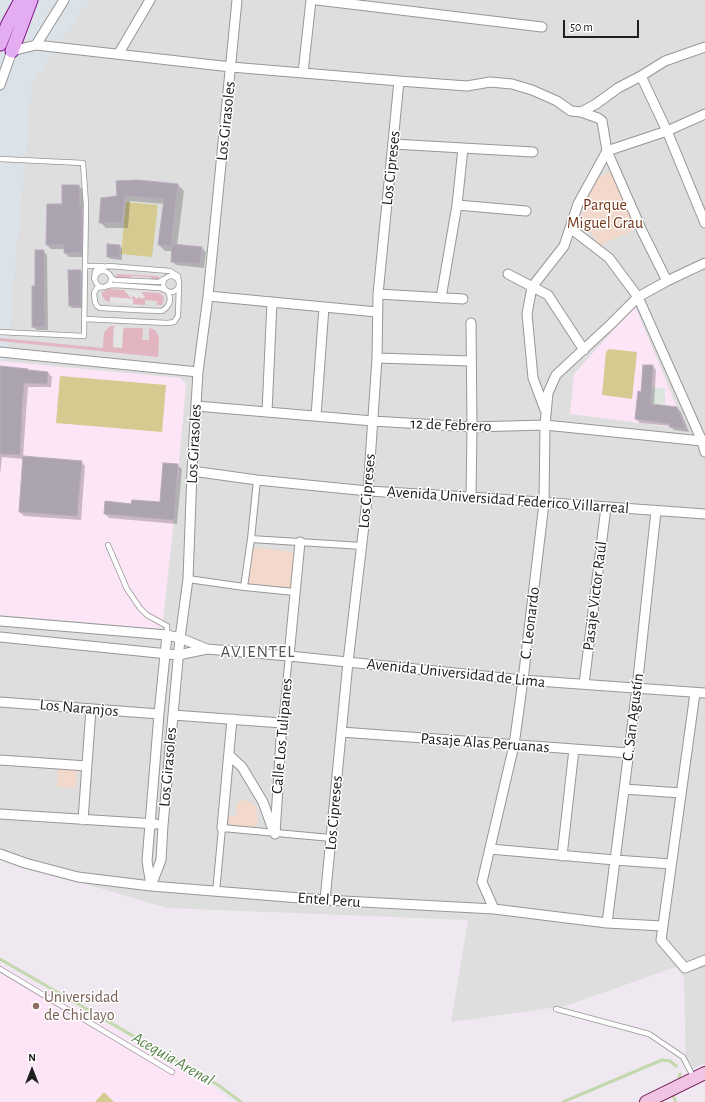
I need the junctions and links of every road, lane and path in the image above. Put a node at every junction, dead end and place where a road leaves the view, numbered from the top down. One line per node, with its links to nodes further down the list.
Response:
1 (21, 0): 9 (main road)
2 (31, 0): 12 (main road)
3 (64, 0): 10 (street)
4 (150, 0): 13 (street)
5 (237, 0): 14 (street, Los Girasoles)
6 (311, 0): 15 (street)
7 (317, 0): 8 (street)
8 (542, 27)
9 (0, 44)
10 (36, 45): 12 (street); 13 (street)
11 (705, 47): 16 (street)
12 (12, 51): 18 (street)
13 (119, 54): 14 (street)
14 (231, 67): 15 (street); 44 (street, Los Girasoles)
15 (303, 73): 17 (street)
16 (641, 76): 19 (street); 21 (street)
17 (399, 81): 19 (street); 22 (street, Los Cipreses)
18 (0, 85)
19 (581, 112): 24 (street)
20 (705, 114): 21 (street)
21 (667, 131): 24 (street); 29 (street)
22 (393, 144): 23 (street); 43 (street, Los Cipreses)
23 (463, 148): 25 (street); 27 (street)
24 (607, 151): 30 (street); 38 (street)
25 (533, 152)
26 (0, 159): 32 (lane)
27 (457, 205): 28 (street); 46 (street)
28 (526, 211)
29 (705, 223)
30 (570, 228): 41 (street); 45 (street)
31 (705, 263): 38 (street, C. Leonardo)
32 (86, 266): 33 (lane); 51 (lane)
33 (109, 266): 36 (lane); 39 (lane)
34 (508, 274): 41 (street)
35 (110, 275): 36 (lane); 37 (lane); 40 (lane)
36 (94, 279): 40 (lane)
37 (164, 279): 39 (lane); 42 (lane)
38 (667, 281): 45 (street, C. Leonardo)
39 (179, 284): 42 (lane); 51 (lane)
40 (105, 287): 42 (lane); 42 (lane)
41 (532, 287): 54 (street); 61 (street)
42 (166, 291)
43 (378, 294): 46 (street); 50 (street, Los Cipreses)
44 (208, 296): 48 (street); 58 (street, Los Girasoles)
45 (638, 297): 54 (street, C. Leonardo); 66 (street)
46 (441, 298): 47 (street)
47 (463, 299)
48 (272, 302): 49 (street); 60 (street)
49 (324, 307): 50 (street); 62 (street)
50 (377, 312): 56 (street, Los Cipreses)
51 (85, 319): 53 (lane)
52 (470, 323): 57 (street)
53 (0, 332)
54 (584, 350): 61 (street, C. Leonardo)
55 (0, 352): 58 (street)
56 (377, 358): 57 (street); 63 (street, Los Cipreses)
57 (470, 361): 65 (street)
58 (198, 372): 59 (street, Los Girasoles)
59 (196, 406): 60 (street, 12 de Febrero); 68 (street, Los Girasoles)
60 (267, 412): 62 (street, 12 de Febrero)
61 (546, 413): 64 (street, C. Leonardo)
62 (316, 416): 63 (street, 12 de Febrero)
63 (373, 421): 65 (street, 12 de Febrero); 70 (street, Los Cipreses)
64 (545, 425): 65 (street, 12 de Febrero); 66 (street, 12 de Febrero); 72 (street, C. Leonardo)
65 (472, 427): 71 (street)
66 (704, 440): 67 (street)
67 (705, 452)
68 (192, 471): 69 (street, Avenida Universidad Federico Villarreal); 80 (street, Los Girasoles)
69 (257, 480): 70 (street, Avenida Universidad Federico Villarreal); 76 (street)
70 (368, 491): 71 (street, Avenida Universidad Federico Villarreal); 79 (street, Los Cipreses)
71 (471, 497): 72 (street, Avenida Universidad Federico Villarreal)
72 (544, 503): 73 (street, Avenida Universidad Federico Villarreal); 92 (street, C. Leonardo)
73 (606, 507): 74 (street, Avenida Universidad Federico Villarreal); 93 (street, Pasaje Victor Raúl)
74 (656, 511): 75 (street, Avenida Universidad Federico Villarreal); 94 (street, C. San Agustín)
75 (705, 514)
76 (251, 539): 77 (street); 81 (street)
77 (300, 542): 79 (street); 82 (street, Calle Los Tulipanes)
78 (108, 545): 84 (lane)
79 (362, 546): 91 (street, Los Cipreses)
80 (188, 579): 81 (street); 86 (street, Los Girasoles)
81 (244, 587): 82 (street)
82 (295, 592): 90 (street, Calle Los Tulipanes)
83 (0, 621): 84 (street, Avenida Universidad de Lima)
84 (166, 635): 86 (street, Avenida Universidad de Lima); 88 (street)
85 (0, 637): 88 (street, Avenida Universidad de Lima)
86 (180, 638): 87 (street, Avenida Universidad de Lima); 89 (street, Los Girasoles)
87 (206, 649): 89 (street, Avenida Universidad de Lima); 90 (street, Avenida Universidad de Lima)
88 (165, 652): 89 (street, Avenida Universidad de Lima); 100 (street)
89 (178, 654): 101 (street, Los Girasoles)
90 (289, 656): 91 (street, Avenida Universidad de Lima); 103 (street, Calle Los Tulipanes)
91 (348, 662): 92 (street, Avenida Universidad de Lima); 104 (street, Los Cipreses)
92 (523, 680): 93 (street, Avenida Universidad de Lima); 105 (street, C. Leonardo)
93 (584, 684): 94 (street, Avenida Universidad de Lima)
94 (637, 688): 95 (street, Avenida Universidad de Lima); 107 (street, C. San Agustín)
95 (695, 693): 96 (street, Avenida Universidad de Lima); 112 (street)
96 (705, 693)
97 (0, 702): 98 (street); 99 (street, Los Naranjos)
98 (0, 705)
99 (92, 709): 100 (street, Los Naranjos); 110 (street)
100 (159, 714): 115 (street)
101 (173, 715): 102 (street); 116 (street, Los Girasoles)
102 (232, 719): 103 (street); 108 (street)
103 (282, 723): 118 (street, Calle Los Tulipanes)
104 (341, 732): 105 (street, Pasaje Alas Peruanas); 119 (street, Los Cipreses)
105 (514, 745): 106 (street, Pasaje Alas Peruanas); 120 (street, C. Leonardo)
106 (574, 749): 107 (street, Pasaje Alas Peruanas); 122 (street)
107 (629, 753): 111 (street, C. San Agustín)
108 (229, 755): 117 (street); 118 (street)
109 (0, 760): 110 (street)
110 (87, 766): 114 (street)
111 (624, 788): 112 (street); 123 (street, C. San Agustín)
112 (681, 793): 124 (street)
113 (0, 814): 114 (street)
114 (83, 820): 115 (street)
115 (150, 823): 116 (street); 125 (street)
116 (163, 825): 125 (street, Los Girasoles)
117 (222, 828): 118 (street); 126 (street)
118 (275, 834): 119 (street)
119 (331, 838): 127 (street, Los Cipreses)
120 (490, 849): 122 (street); 128 (street, C. Leonardo)
121 (0, 854): 125 (street, Entel Peru)
122 (562, 856): 123 (street)
123 (615, 860): 124 (street); 129 (street, C. San Agustín)
124 (671, 864): 130 (street)
125 (151, 886): 126 (street, Entel Peru)
126 (216, 892): 127 (street, Entel Peru)
127 (325, 900): 128 (street, Entel Peru)
128 (494, 910): 129 (street, Entel Peru)
129 (607, 922): 130 (street, Entel Peru)
130 (662, 926): 131 (street)
131 (705, 960)
132 (0, 969): 134 (lane)
133 (556, 1009): 135 (lane)
134 (172, 1072)
135 (700, 1075): 136 (main road)
136 (666, 1098): 137 (main road)
137 (646, 1102)

